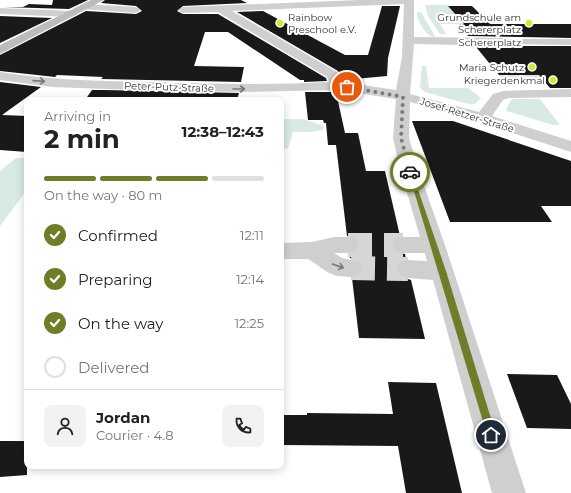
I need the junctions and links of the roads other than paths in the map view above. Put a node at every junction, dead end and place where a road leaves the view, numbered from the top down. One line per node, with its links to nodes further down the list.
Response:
1 (99, 0): 3 (main road)
2 (409, 1): 4 (street); 9 (street)
3 (85, 7): 5 (street); 8 (main road)
4 (218, 8): 6 (street); 14 (street)
5 (136, 10)
6 (183, 10)
7 (0, 11): 8 (street)
8 (72, 14): 12 (main road)
9 (409, 40): 10 (street, Schererplatz); 16 (street)
10 (506, 42): 11 (street, Schererplatz)
11 (571, 42)
12 (0, 50)
13 (0, 76): 14 (street, Peter-Putz-Straße, one-way to 14)
14 (338, 86): 16 (street, Josef-Retzer-Straße)
15 (571, 93): 17 (street)
16 (403, 97): 17 (street, Josef-Retzer-Straße); 21 (street)
17 (482, 118): 18 (street, Josef-Retzer-Straße)
18 (571, 147)
19 (348, 245): 22 (street)
20 (402, 245): 21 (street)
21 (434, 245): 26 (street)
22 (312, 250): 23 (street); 24 (street, one-way to 24)
23 (284, 251)
24 (351, 268)
25 (408, 269): 26 (street)
26 (442, 271): 27 (street)
27 (509, 493)

